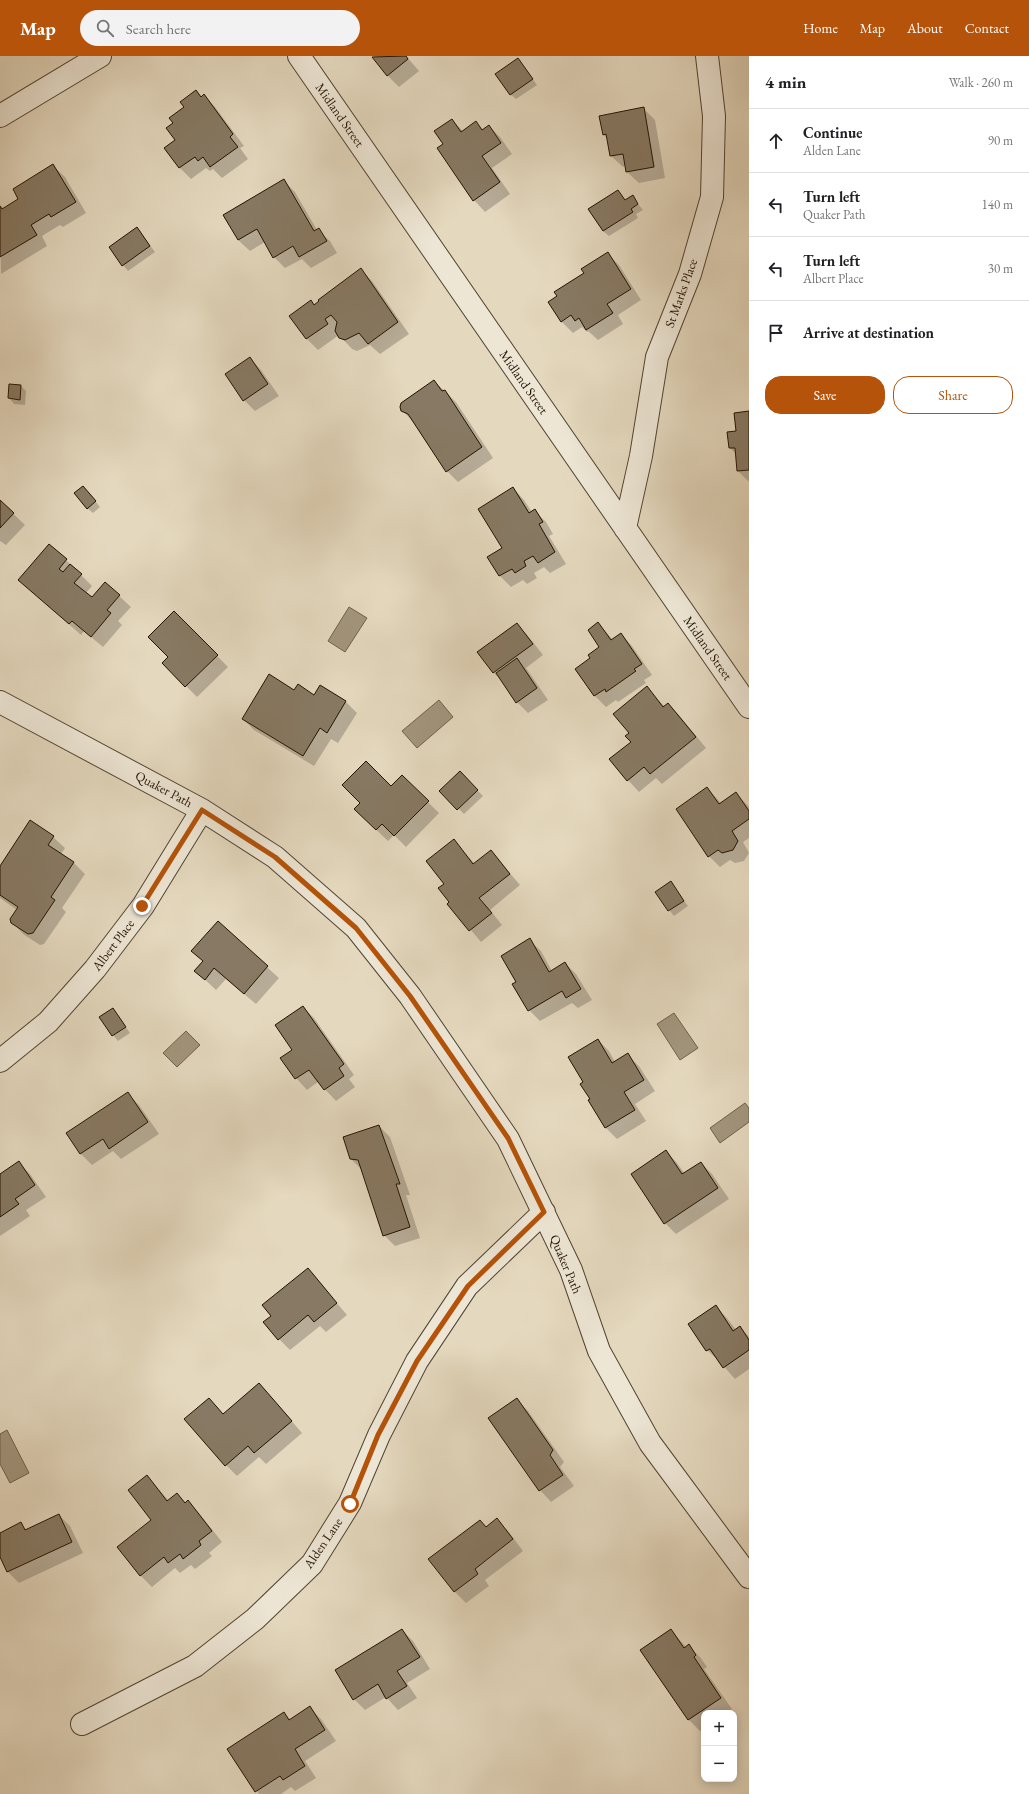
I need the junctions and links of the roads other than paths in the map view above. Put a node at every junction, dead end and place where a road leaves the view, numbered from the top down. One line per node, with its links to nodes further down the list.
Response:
1 (100, 56): 4 (street)
2 (299, 56): 5 (street, Midland Street)
3 (707, 56): 5 (street, St Marks Place)
4 (0, 116)
5 (625, 528): 7 (street, Midland Street)
6 (0, 702): 8 (street, Quaker Path)
7 (749, 707)
8 (202, 810): 9 (street, Albert Place); 10 (street, Quaker Path)
9 (0, 1061)
10 (544, 1212): 11 (street, Quaker Path); 12 (street, Alden Lane)
11 (749, 1577)
12 (82, 1724)

